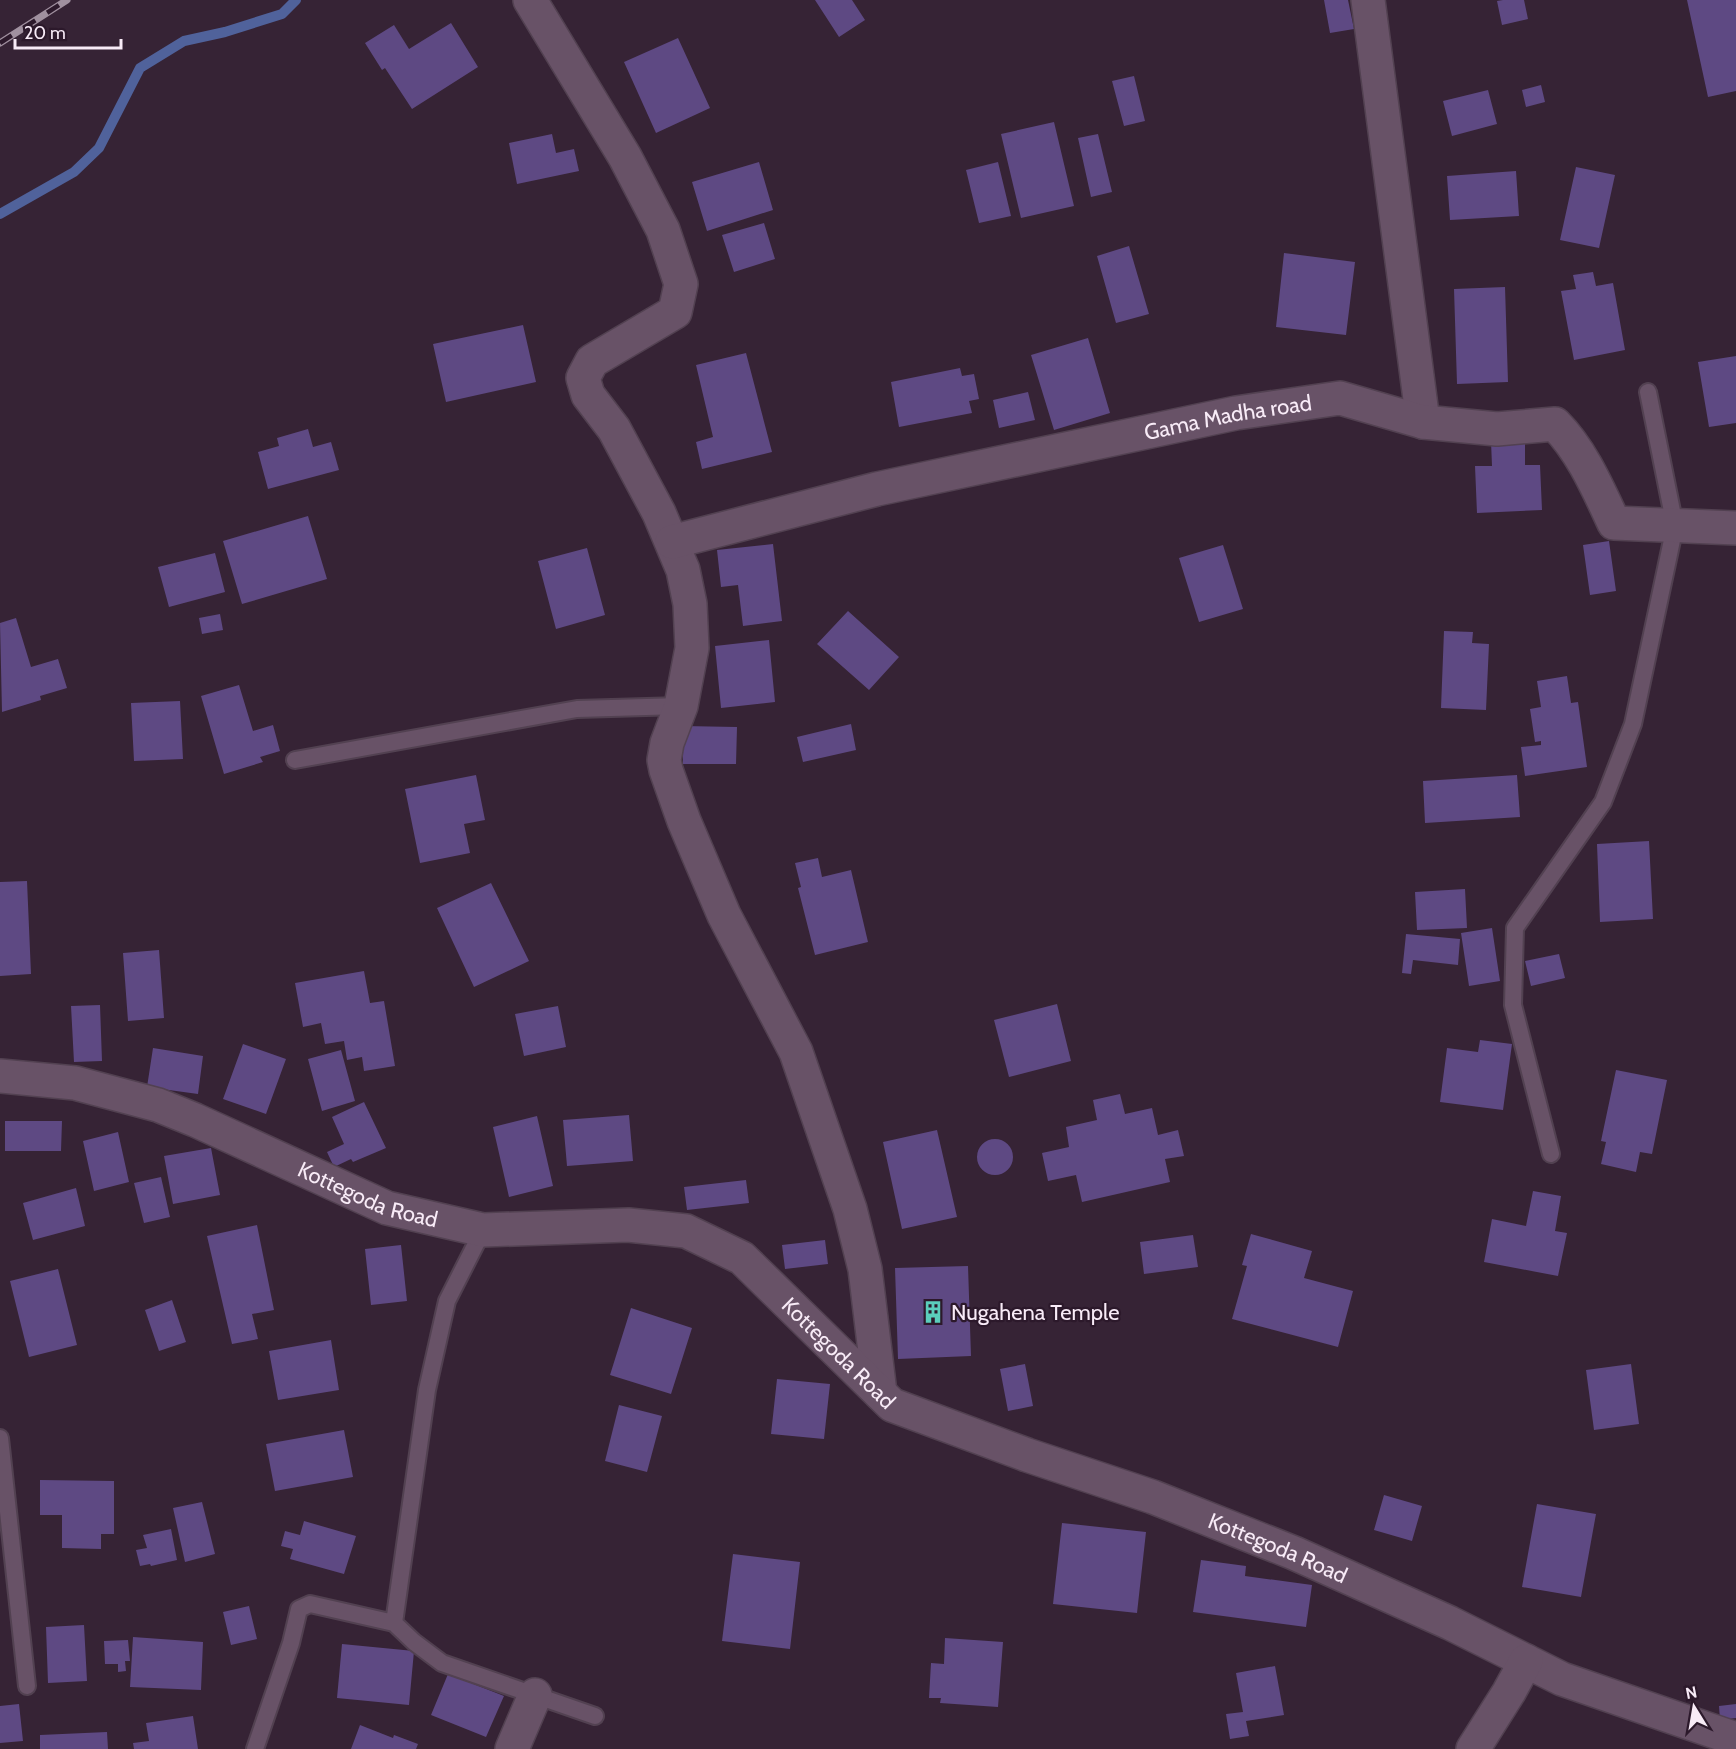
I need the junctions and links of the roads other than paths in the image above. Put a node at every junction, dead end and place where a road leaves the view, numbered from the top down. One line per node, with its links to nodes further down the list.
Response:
1 (530, 0): 7 (street)
2 (1368, 0): 4 (street)
3 (1648, 392): 5 (lane)
4 (1424, 422): 5 (street, Gama Madha road); 7 (street, Gama Madha road)
5 (1675, 526): 6 (street, Gama Madha road); 11 (lane)
6 (1736, 528)
7 (672, 542): 8 (street)
8 (681, 706): 9 (lane); 13 (street)
9 (295, 760)
10 (0, 1076): 12 (street, Kottegoda Road)
11 (1551, 1154)
12 (483, 1230): 13 (street, Kottegoda Road); 15 (lane)
13 (880, 1393): 16 (street, Kottegoda Road)
14 (0, 1438): 17 (lane)
15 (394, 1623): 18 (lane); 21 (lane)
16 (1526, 1661): 20 (street, Kottegoda Road); 23 (street)
17 (27, 1686)
18 (535, 1695): 19 (lane); 22 (street)
19 (595, 1716)
20 (1736, 1739)
21 (255, 1749)
22 (512, 1749)
23 (1473, 1749)

